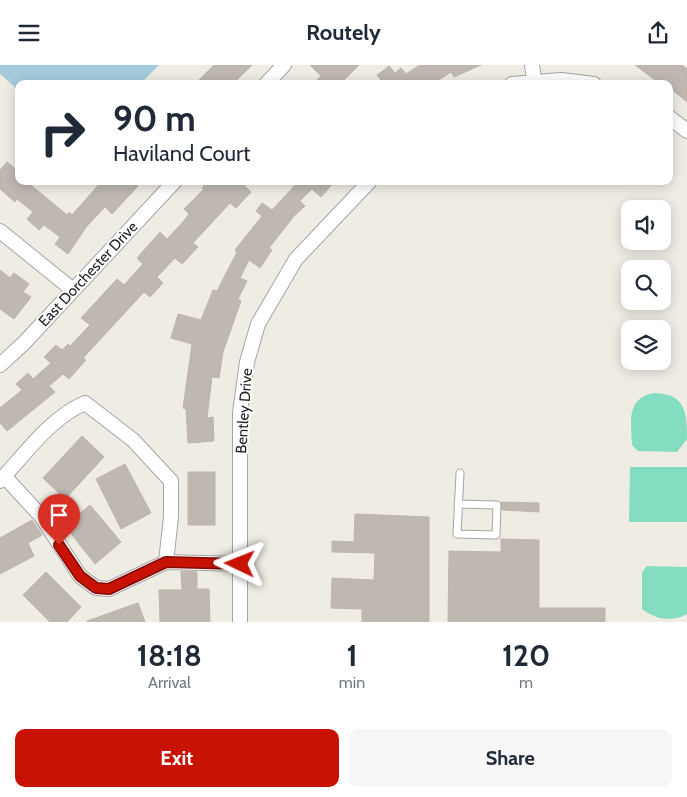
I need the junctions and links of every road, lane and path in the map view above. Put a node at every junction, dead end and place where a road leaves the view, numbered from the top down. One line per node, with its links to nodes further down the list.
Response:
1 (284, 65): 3 (street)
2 (532, 65): 4 (street)
3 (270, 80)
4 (534, 80): 5 (street)
5 (574, 80)
6 (673, 120): 7 (street)
7 (687, 131)
8 (171, 185): 11 (street, East Dorchester Drive)
9 (366, 185): 17 (street, Bentley Drive)
10 (0, 231): 11 (street)
11 (73, 289): 12 (street, East Dorchester Drive)
12 (0, 365)
13 (460, 473): 15 (lane)
14 (2, 478): 16 (street); 16 (street)
15 (458, 504): 15 (lane)
16 (166, 562): 17 (street)
17 (240, 564): 18 (street, Bentley Drive)
18 (240, 622)

